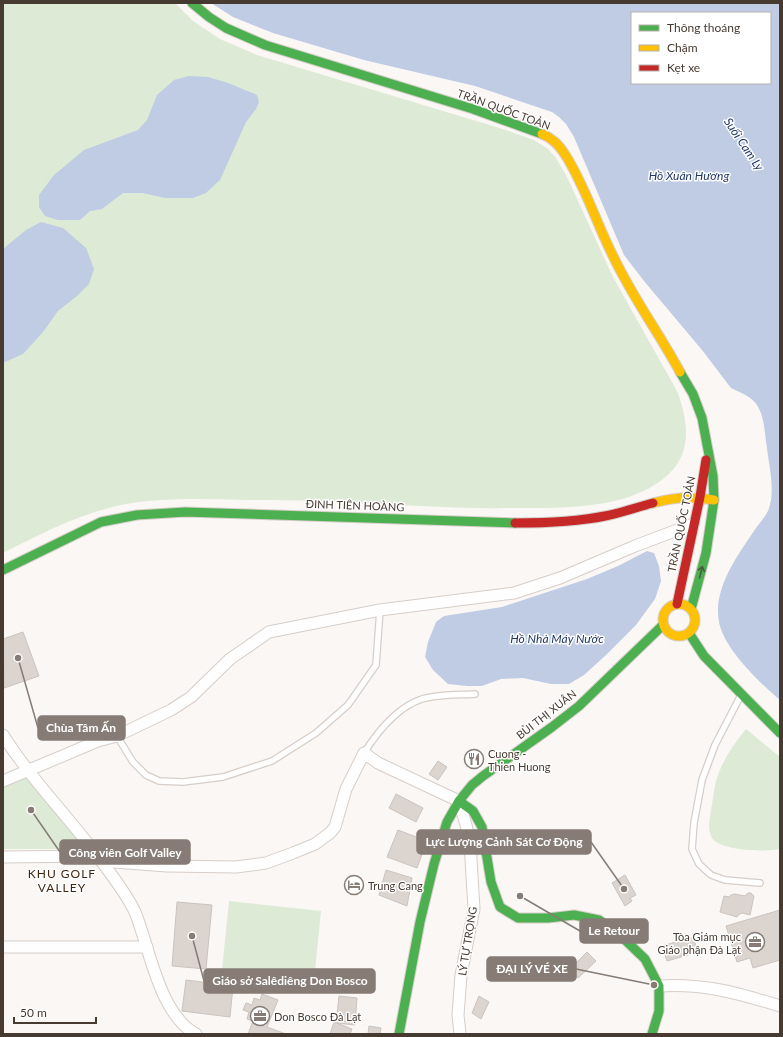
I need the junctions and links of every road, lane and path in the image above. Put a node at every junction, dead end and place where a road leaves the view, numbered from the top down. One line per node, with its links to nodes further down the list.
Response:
1 (192, 3): 2 (main road, TRẦN QUỐC TOẢN)
2 (708, 449): 3 (main road, TRẦN QUỐC TOẢN); 4 (main road, TRẦN QUỐC TOẢN)
3 (700, 497): 4 (main road, ĐINH TIÊN HOÀNG); 5 (main road, TRẦN QUỐC TOẢN); 6 (main road, ĐINH TIÊN HOÀNG)
4 (714, 500): 9 (main road, TRẦN QUỐC TOẢN, one-way to 4)
5 (693, 524): 7 (main road, TRẦN QUỐC TOẢN); 8 (street)
6 (3, 570)
7 (677, 604): 9 (main road); 10 (main road)
8 (380, 610): 16 (street); 16 (lane)
9 (691, 610): 11 (main road)
10 (663, 625): 11 (main road); 20 (main road, BÙI THỊ XUÂN)
11 (689, 633): 13 (main road)
12 (475, 694): 17 (lane)
13 (741, 694): 14 (main road); 23 (lane)
14 (780, 734)
15 (3, 735): 18 (street)
16 (117, 736): 18 (street)
17 (364, 753): 20 (street); 22 (street)
18 (28, 770): 19 (street); 22 (street)
19 (3, 780)
20 (460, 801): 26 (main road); 29 (main road, BÙI THỊ XUÂN); 30 (street, LÝ TỰ TRỌNG)
21 (3, 857): 22 (street)
22 (99, 859): 25 (street)
23 (760, 883)
24 (3, 947): 25 (street)
25 (147, 947): 28 (street)
26 (659, 986): 27 (street); 31 (main road)
27 (780, 1006)
28 (196, 1034)
29 (399, 1034)
30 (460, 1034)
31 (652, 1034)

